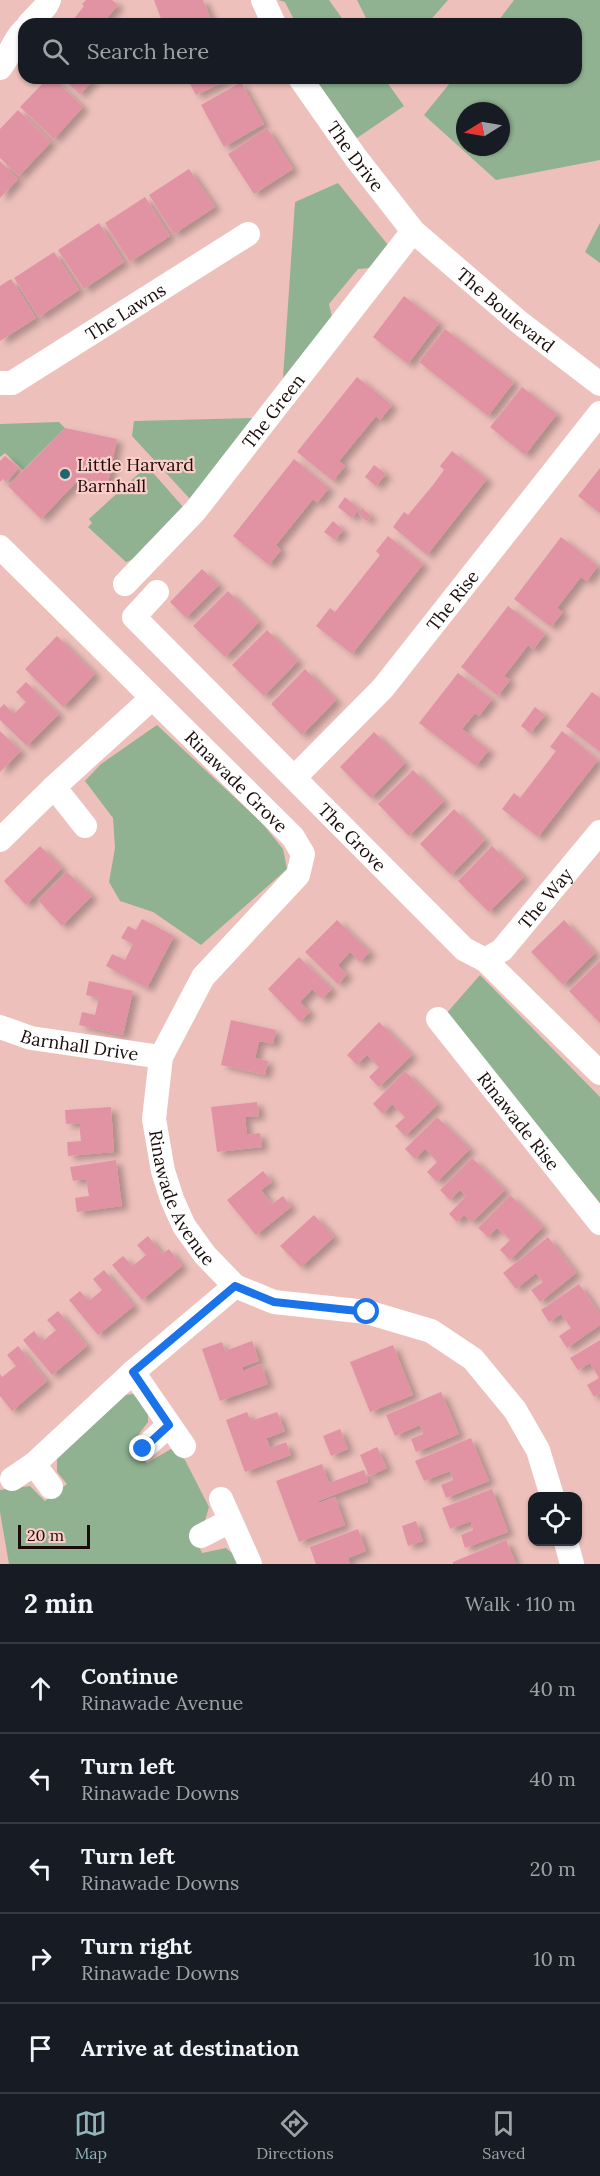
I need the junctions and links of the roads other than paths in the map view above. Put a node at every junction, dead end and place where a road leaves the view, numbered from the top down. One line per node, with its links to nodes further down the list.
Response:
1 (48, 0): 3 (street)
2 (263, 0): 4 (street)
3 (35, 18)
4 (271, 18)
5 (18, 36): 6 (street)
6 (0, 68)
7 (304, 84): 8 (street, The Drive)
8 (413, 231): 11 (street, The Boulevard); 14 (street, The Green)
9 (248, 234): 10 (street, The Lawns)
10 (0, 383)
11 (600, 384)
12 (600, 413): 17 (street, The Rise)
13 (0, 547): 16 (street, Rinawade Grove)
14 (125, 584)
15 (157, 592): 17 (street, The Grove)
16 (152, 698): 18 (street); 22 (street, Rinawade Grove)
17 (295, 777): 23 (street, The Grove)
18 (53, 788): 19 (street); 21 (street)
19 (85, 826)
20 (600, 832): 23 (street, The Way)
21 (0, 840)
22 (298, 875): 26 (street, Rinawade Avenue)
23 (485, 960): 27 (street, The Grove)
24 (438, 1019): 28 (street, Rinawade Rise)
25 (0, 1027): 26 (street, Barnhall Drive)
26 (161, 1057): 29 (street, Rinawade Avenue)
27 (600, 1072)
28 (600, 1223)
29 (235, 1286): 30 (street); 37 (street, Rinawade Avenue)
30 (133, 1372): 31 (street); 34 (street)
31 (169, 1425): 32 (street); 33 (street)
32 (184, 1446)
33 (143, 1449)
34 (34, 1464): 35 (street); 36 (street)
35 (12, 1479)
36 (51, 1487)
37 (551, 1492)
38 (201, 1536): 40 (street)
39 (567, 1546): 41 (street)
40 (250, 1564)
41 (572, 1564)

